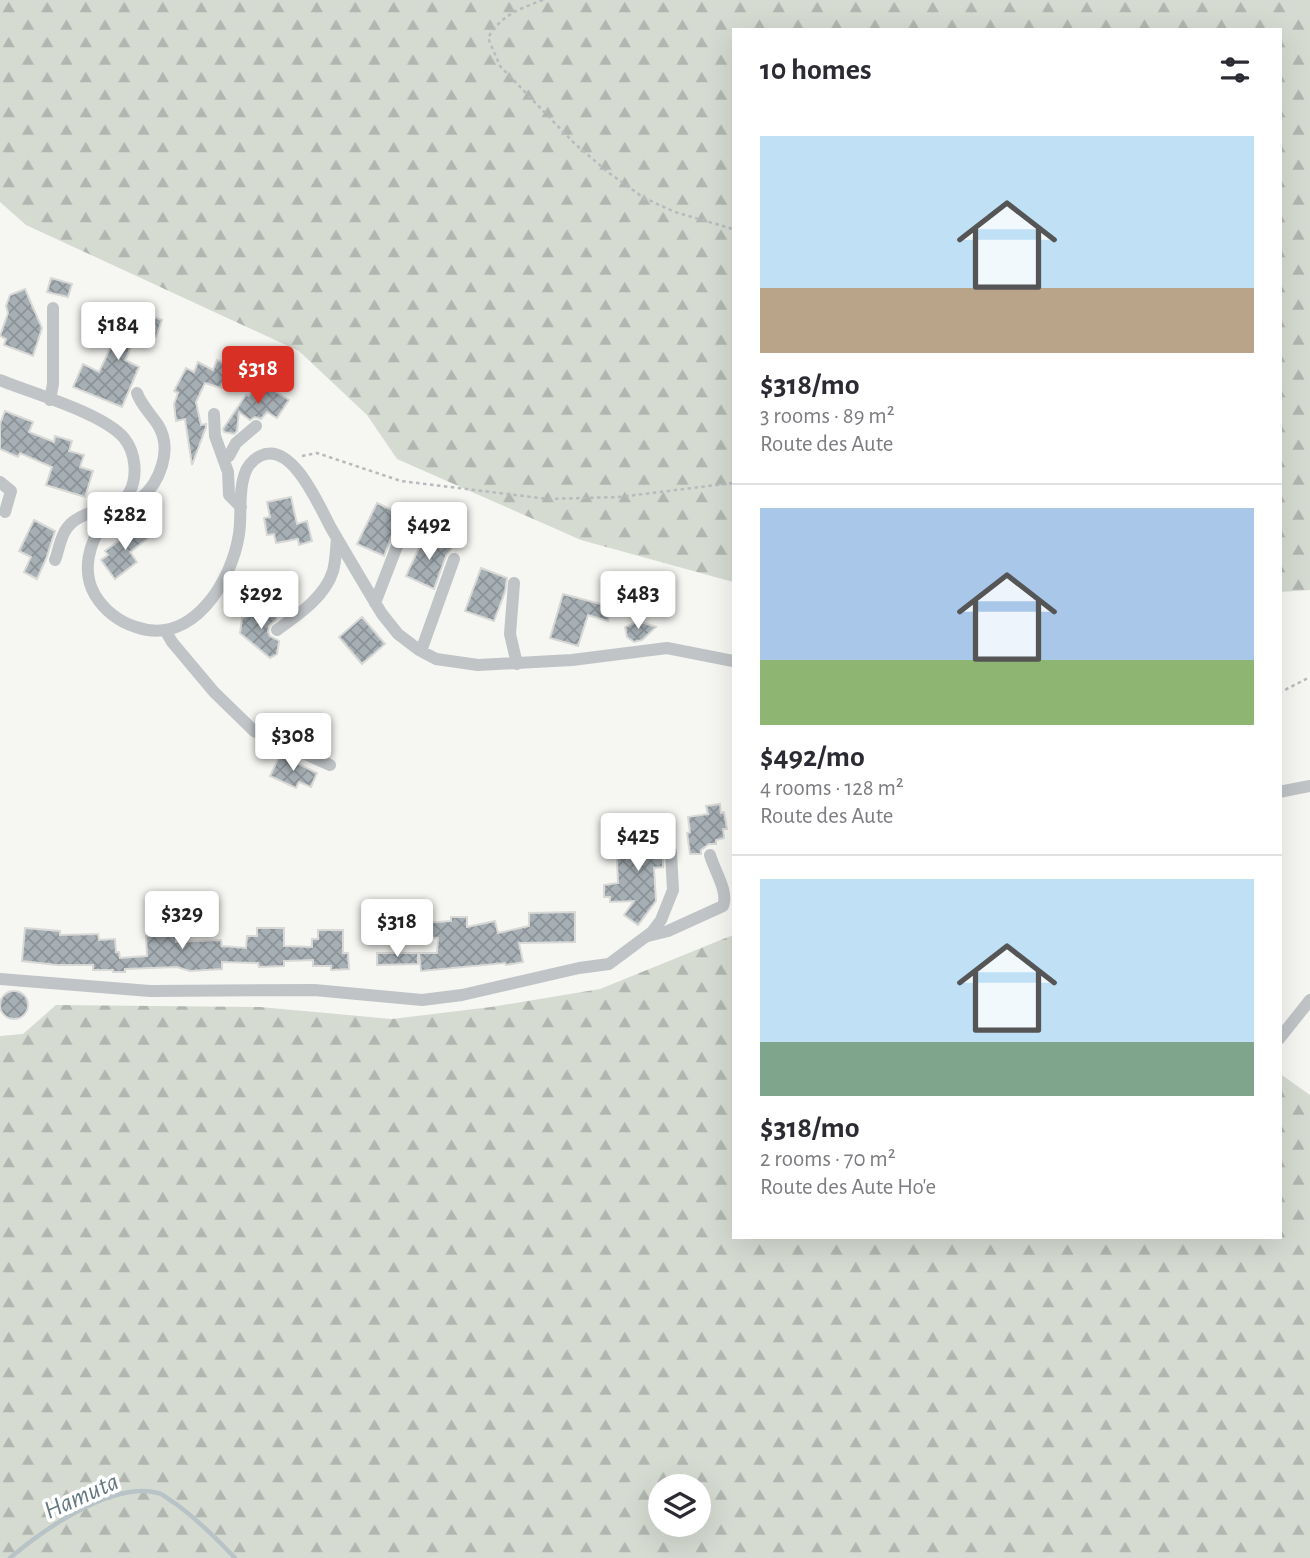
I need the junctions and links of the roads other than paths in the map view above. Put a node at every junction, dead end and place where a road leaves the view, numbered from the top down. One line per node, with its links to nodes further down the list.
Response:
1 (53, 309): 4 (street)
2 (0, 380): 4 (street)
3 (137, 393): 9 (street)
4 (50, 400): 9 (street)
5 (214, 414): 7 (street)
6 (256, 426): 7 (street)
7 (225, 458): 10 (street)
8 (0, 482): 11 (street)
9 (122, 501): 15 (street); 18 (street)
10 (241, 507): 13 (street); 18 (street)
11 (5, 512)
12 (402, 533): 17 (street)
13 (337, 538): 17 (street); 19 (street)
14 (454, 559): 20 (street)
15 (55, 560)
16 (514, 583): 22 (street)
17 (375, 603): 20 (street)
18 (165, 630): 23 (street)
19 (277, 630)
20 (421, 651): 22 (street)
21 (732, 661): 22 (street)
22 (517, 664)
23 (330, 765)
24 (1310, 786): 25 (street)
25 (1282, 791)
26 (671, 852): 28 (street)
27 (710, 855): 28 (street)
28 (645, 937): 29 (street)
29 (0, 979)
30 (1310, 1000): 31 (street)
31 (1282, 1035)

